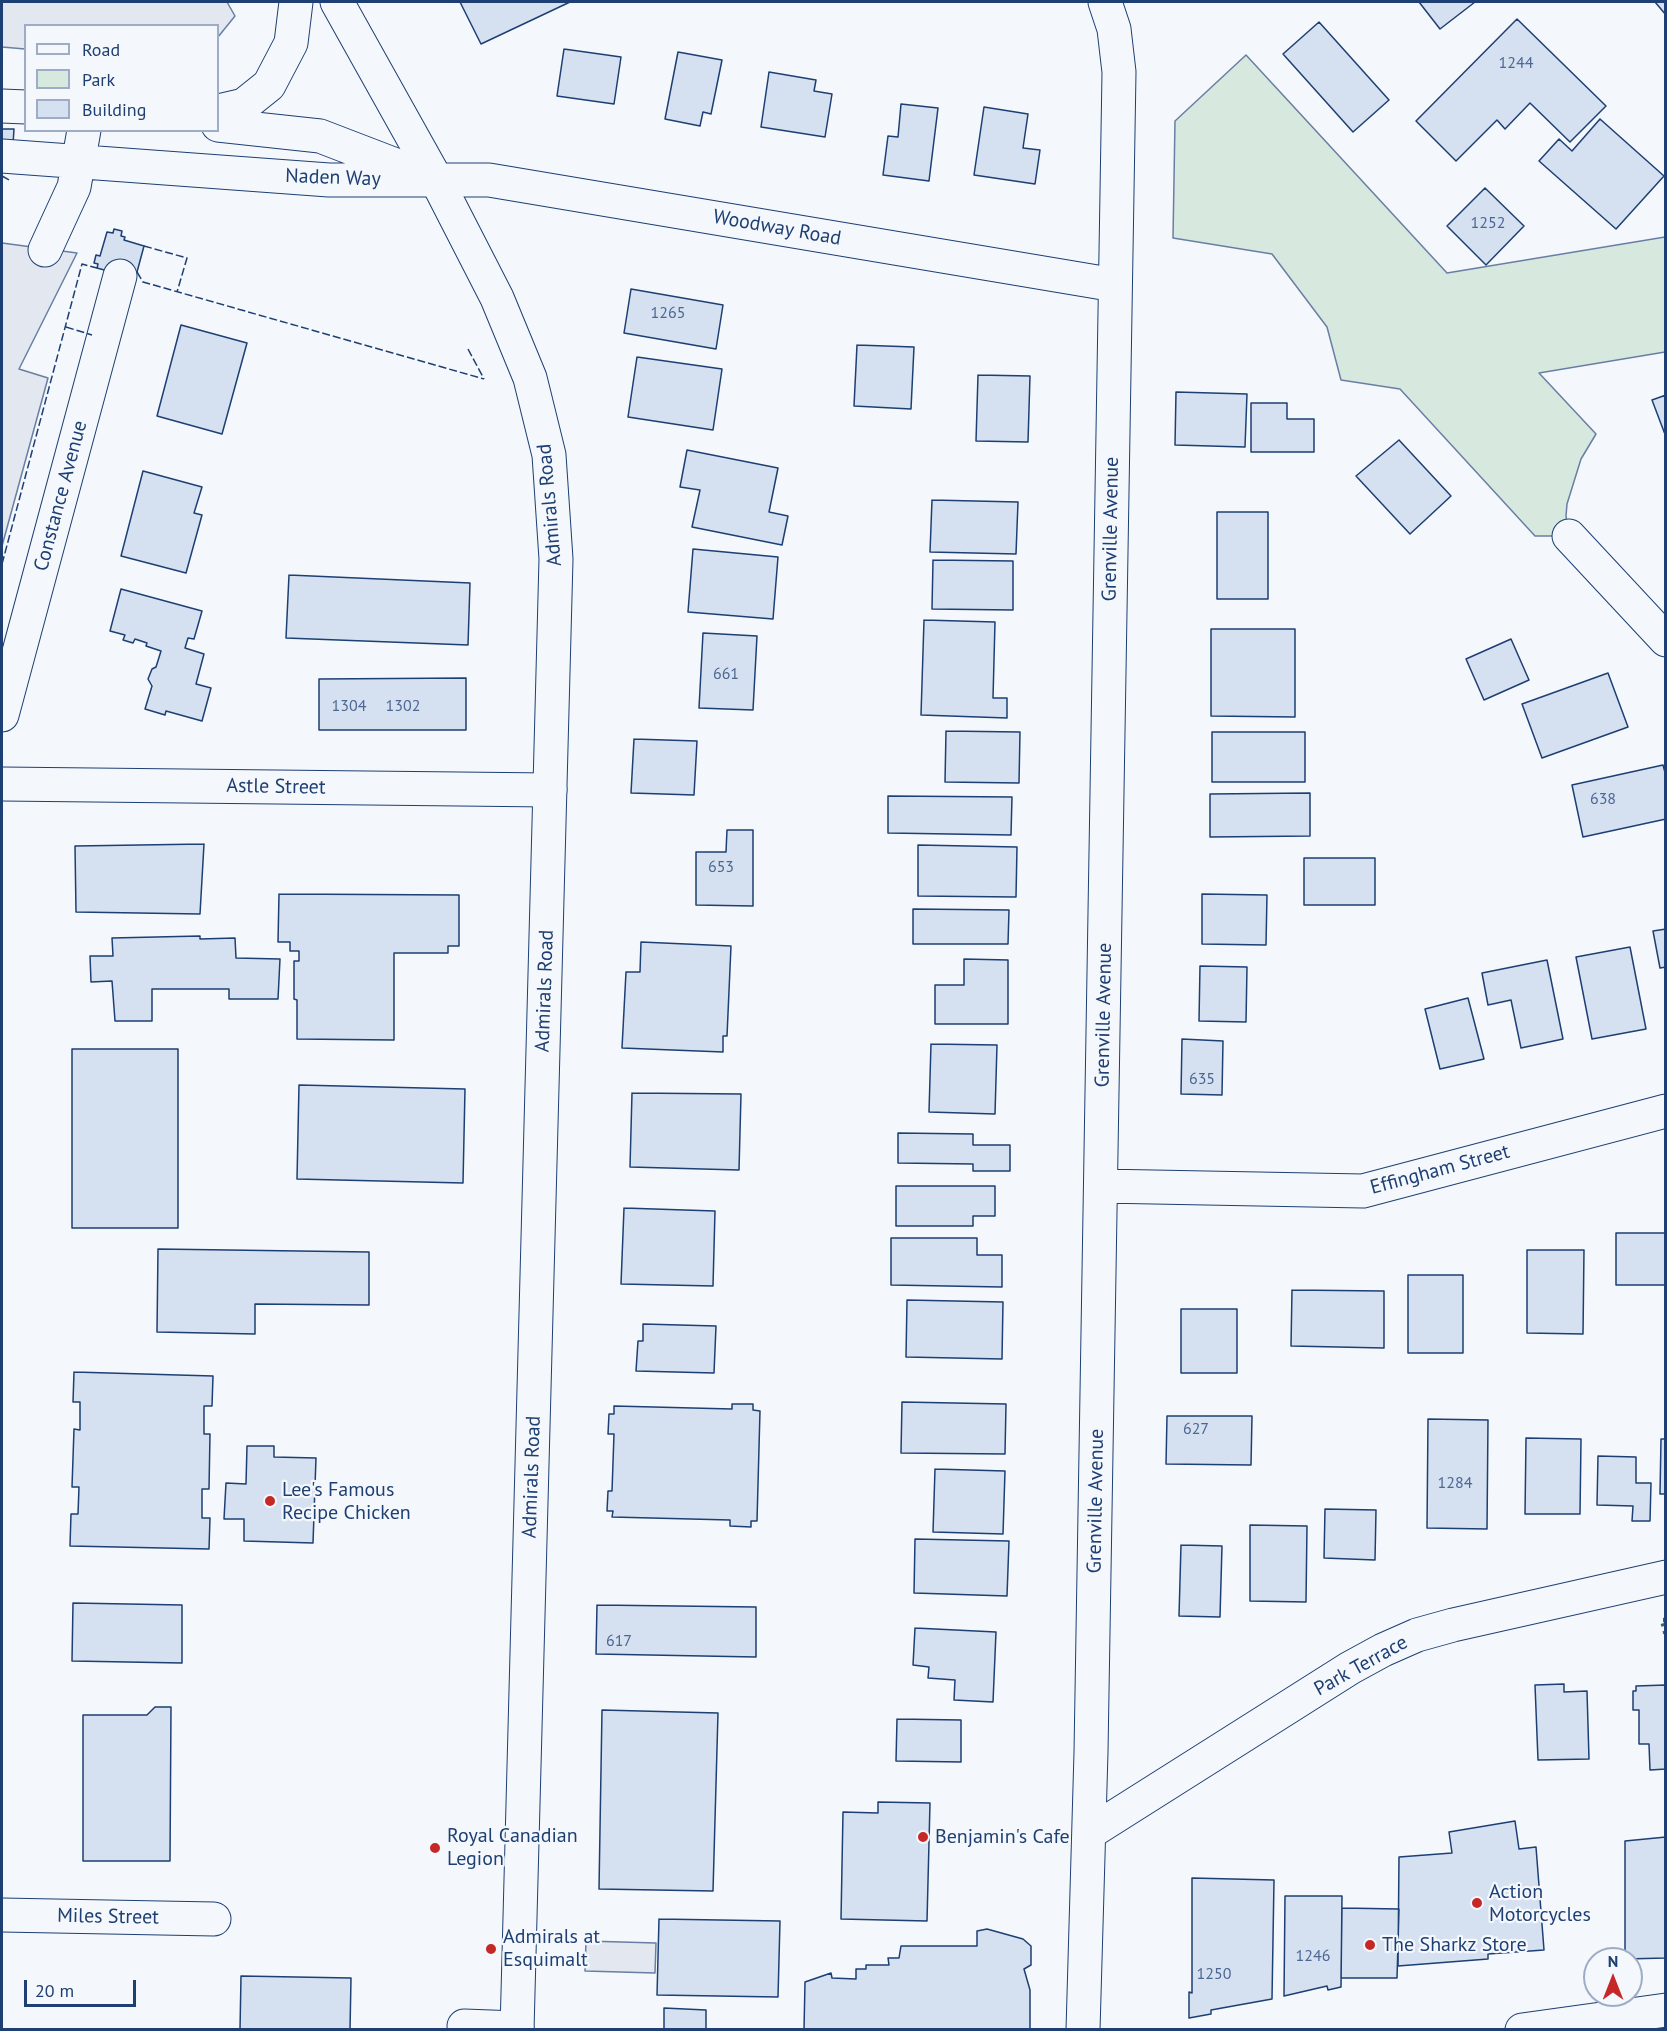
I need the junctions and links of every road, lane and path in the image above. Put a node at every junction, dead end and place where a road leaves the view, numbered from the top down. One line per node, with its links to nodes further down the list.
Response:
1 (296, 2): 6 (street)
2 (337, 2): 10 (street, Admirals Road)
3 (1105, 2): 13 (street, Grenville Avenue)
4 (2, 106): 5 (street)
5 (24, 107)
6 (219, 111)
7 (219, 125): 10 (street, Naden Way)
8 (81, 146): 9 (street, Naden Way); 10 (street, Naden Way); 11 (street)
9 (2, 156)
10 (437, 181): 13 (street, Woodway Road); 18 (street, Admirals Road)
11 (45, 249)
12 (120, 276): 16 (street, Constance Avenue)
13 (1115, 285): 20 (street, Grenville Avenue)
14 (1569, 536): 15 (street)
15 (1665, 640)
16 (2, 715)
17 (2, 784): 18 (street, Astle Street)
18 (550, 790): 27 (street, Admirals Road)
19 (1665, 1111): 20 (street, Effingham Street)
20 (1101, 1186): 22 (street, Grenville Avenue)
21 (1665, 1577): 22 (street, Park Terrace)
22 (1089, 1833): 28 (street, Grenville Avenue)
23 (2, 1915): 24 (street, Miles Street)
24 (214, 1919)
25 (1665, 2010): 29 (street)
26 (464, 2026): 27 (street)
27 (517, 2029)
28 (1083, 2030)
29 (1522, 2030)

